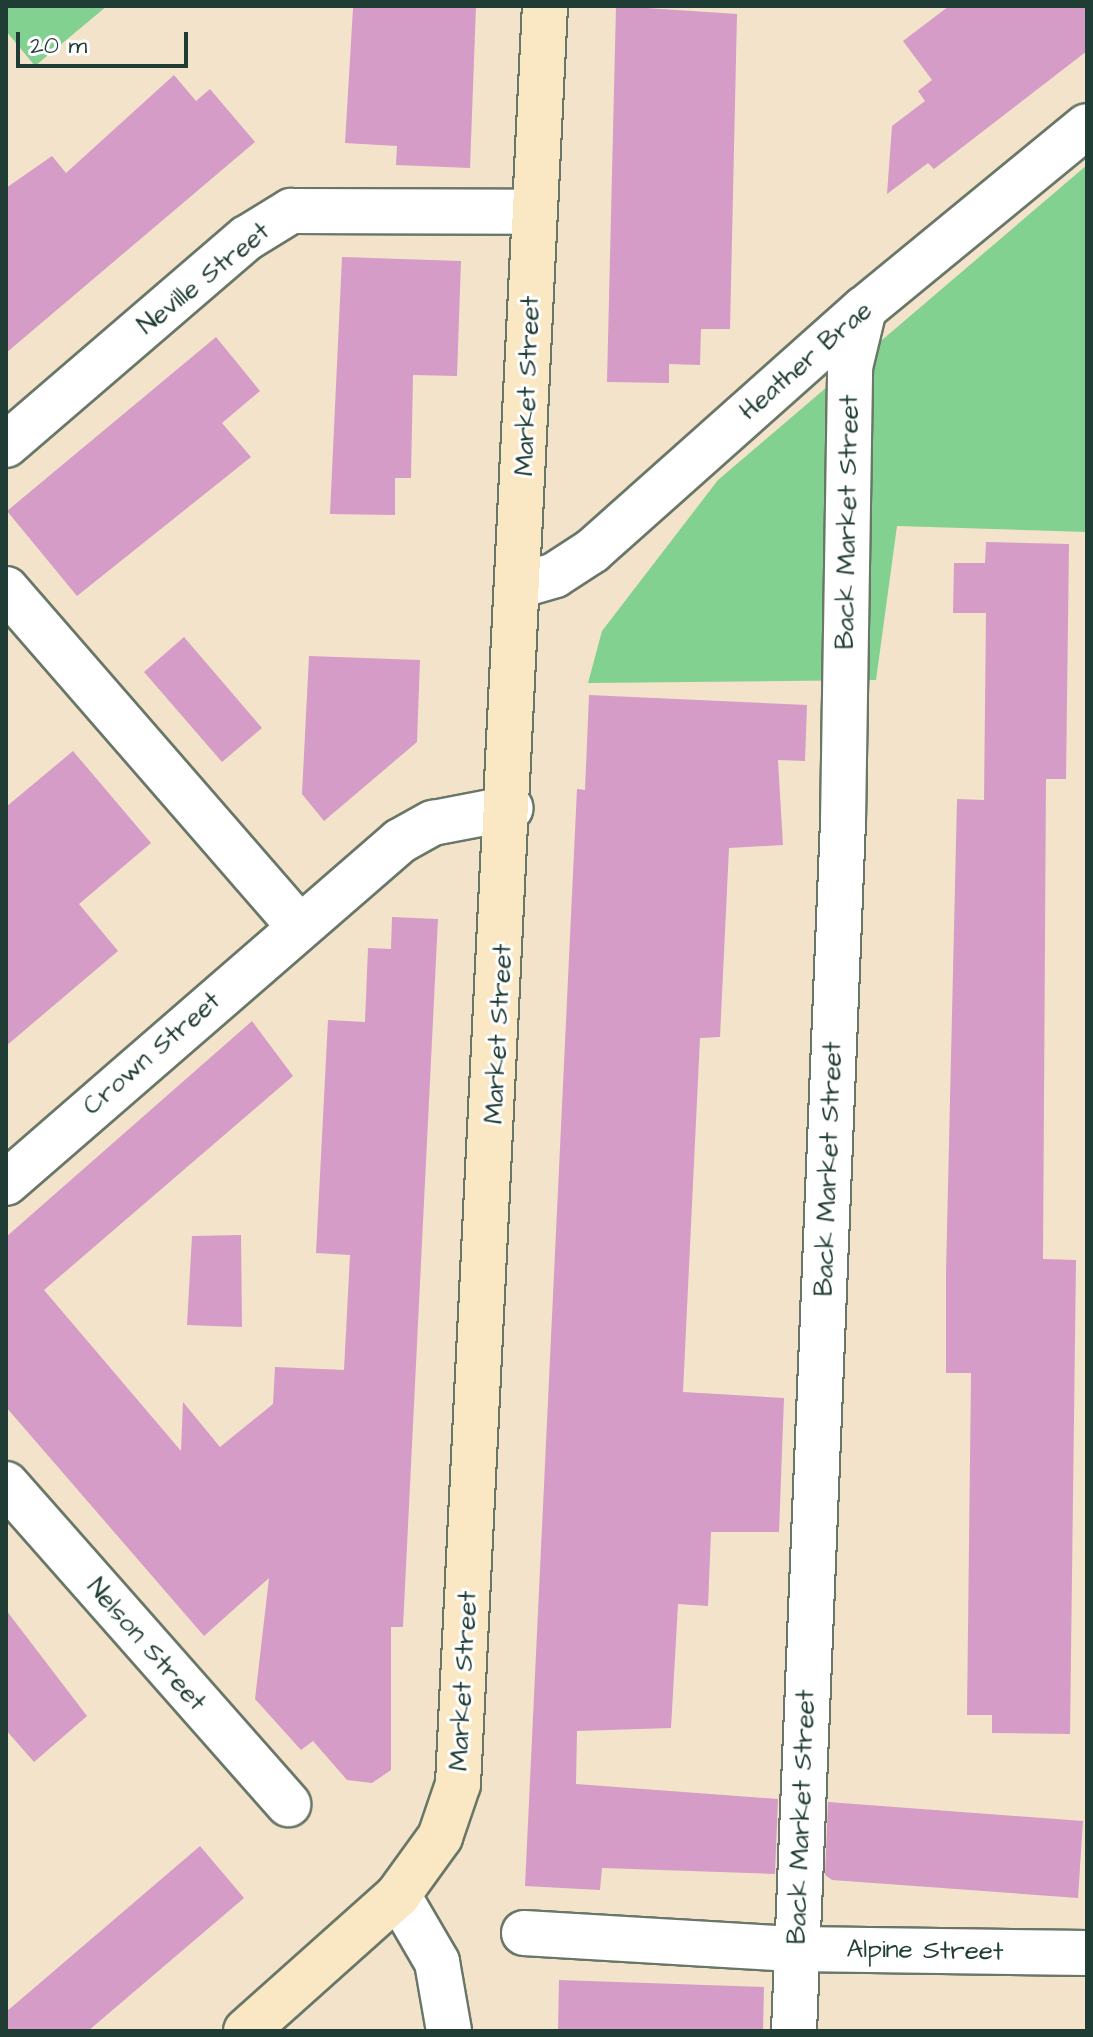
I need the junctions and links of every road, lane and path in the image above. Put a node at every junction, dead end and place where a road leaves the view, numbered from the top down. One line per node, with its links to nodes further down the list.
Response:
1 (545, 6): 3 (street, Market Street)
2 (1087, 126): 4 (street, Heather Brae)
3 (535, 212): 5 (street, Neville Street); 6 (street, Market Street)
4 (864, 309): 6 (street, Heather Brae); 15 (street, Back Market Street)
5 (6, 445)
6 (521, 585): 8 (street, Market Street)
7 (6, 589): 9 (street)
8 (511, 808): 9 (street, Crown Street); 13 (street, Market Street)
9 (298, 925): 10 (street, Crown Street)
10 (6, 1183)
11 (6, 1484): 12 (street, Nelson Street)
12 (288, 1804)
13 (398, 1895): 17 (street, Market Street); 18 (street)
14 (524, 1933): 15 (street, Alpine Street)
15 (797, 1949): 16 (street, Alpine Street); 19 (street, Back Market Street)
16 (1087, 1953)
17 (246, 2031)
18 (449, 2031)
19 (794, 2031)

